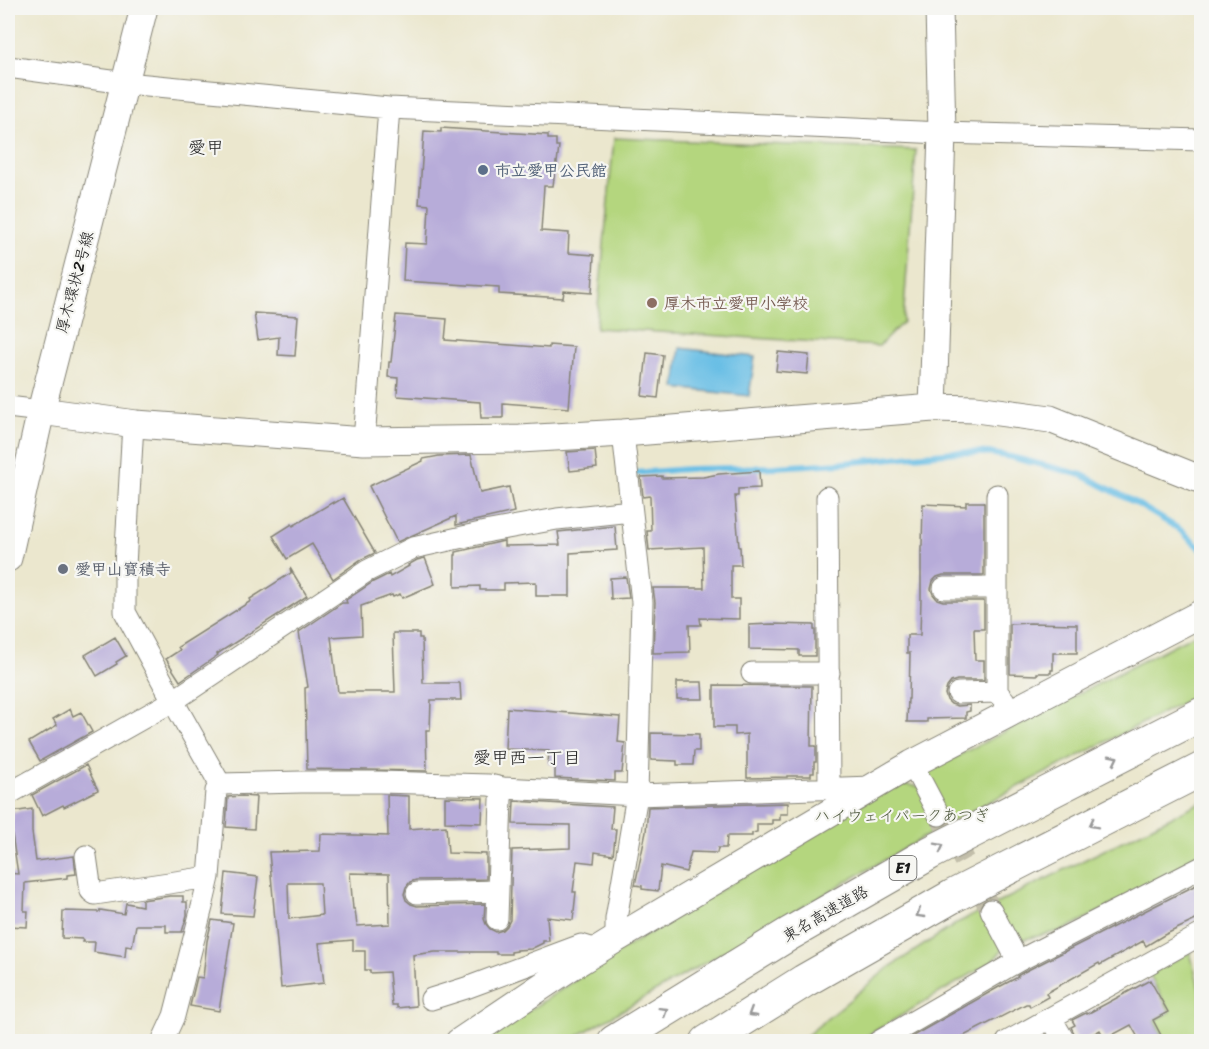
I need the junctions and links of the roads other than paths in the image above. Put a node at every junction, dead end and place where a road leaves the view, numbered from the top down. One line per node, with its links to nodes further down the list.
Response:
1 (144, 8): 4 (street, 厚木環状2号線)
2 (939, 8): 6 (street)
3 (8, 67): 4 (street)
4 (126, 84): 5 (street); 10 (street, 厚木環状2号線)
5 (389, 108): 6 (street); 13 (street)
6 (942, 133): 7 (street); 9 (street)
7 (1202, 140)
8 (8, 407): 10 (street)
9 (933, 408): 12 (street); 14 (street)
10 (40, 411): 11 (street); 18 (street, 厚木環状2号線)
11 (133, 424): 13 (street); 25 (street)
12 (623, 433): 13 (street); 17 (street)
13 (364, 441)
14 (1202, 480)
15 (997, 495): 20 (street)
16 (827, 497): 23 (street)
17 (631, 512): 25 (street); 35 (street)
18 (8, 558)
19 (945, 588): 20 (street)
20 (997, 588): 26 (street)
21 (1202, 613): 26 (street)
22 (765, 667): 23 (street)
23 (829, 673): 33 (street)
24 (958, 693): 26 (street)
25 (173, 701): 30 (street); 34 (street)
26 (1004, 702): 28 (street)
27 (1202, 714): 51 (highway, 東名高速道路 / E1, one-way to 27)
28 (912, 764): 31 (street); 36 (street)
29 (1202, 769): 52 (highway, one-way to 52)
30 (220, 784): 32 (street); 39 (street)
31 (874, 787): 33 (street); 45 (street)
32 (503, 788): 35 (street); 41 (street)
33 (829, 789): 35 (street)
34 (8, 792)
35 (637, 795): 45 (street)
36 (939, 815)
37 (86, 856): 39 (street)
38 (1202, 867): 46 (street)
39 (209, 877): 49 (street)
40 (427, 887): 41 (street)
41 (498, 891): 43 (street)
42 (991, 910): 46 (street)
43 (497, 919)
44 (1202, 934): 48 (street)
45 (607, 945): 47 (street); 50 (street)
46 (1018, 961): 53 (street)
47 (442, 992)
48 (1051, 1018): 54 (street); 55 (street)
49 (162, 1041)
50 (459, 1041)
51 (614, 1041)
52 (707, 1041)
53 (878, 1041)
54 (1007, 1041)
55 (1065, 1041)

